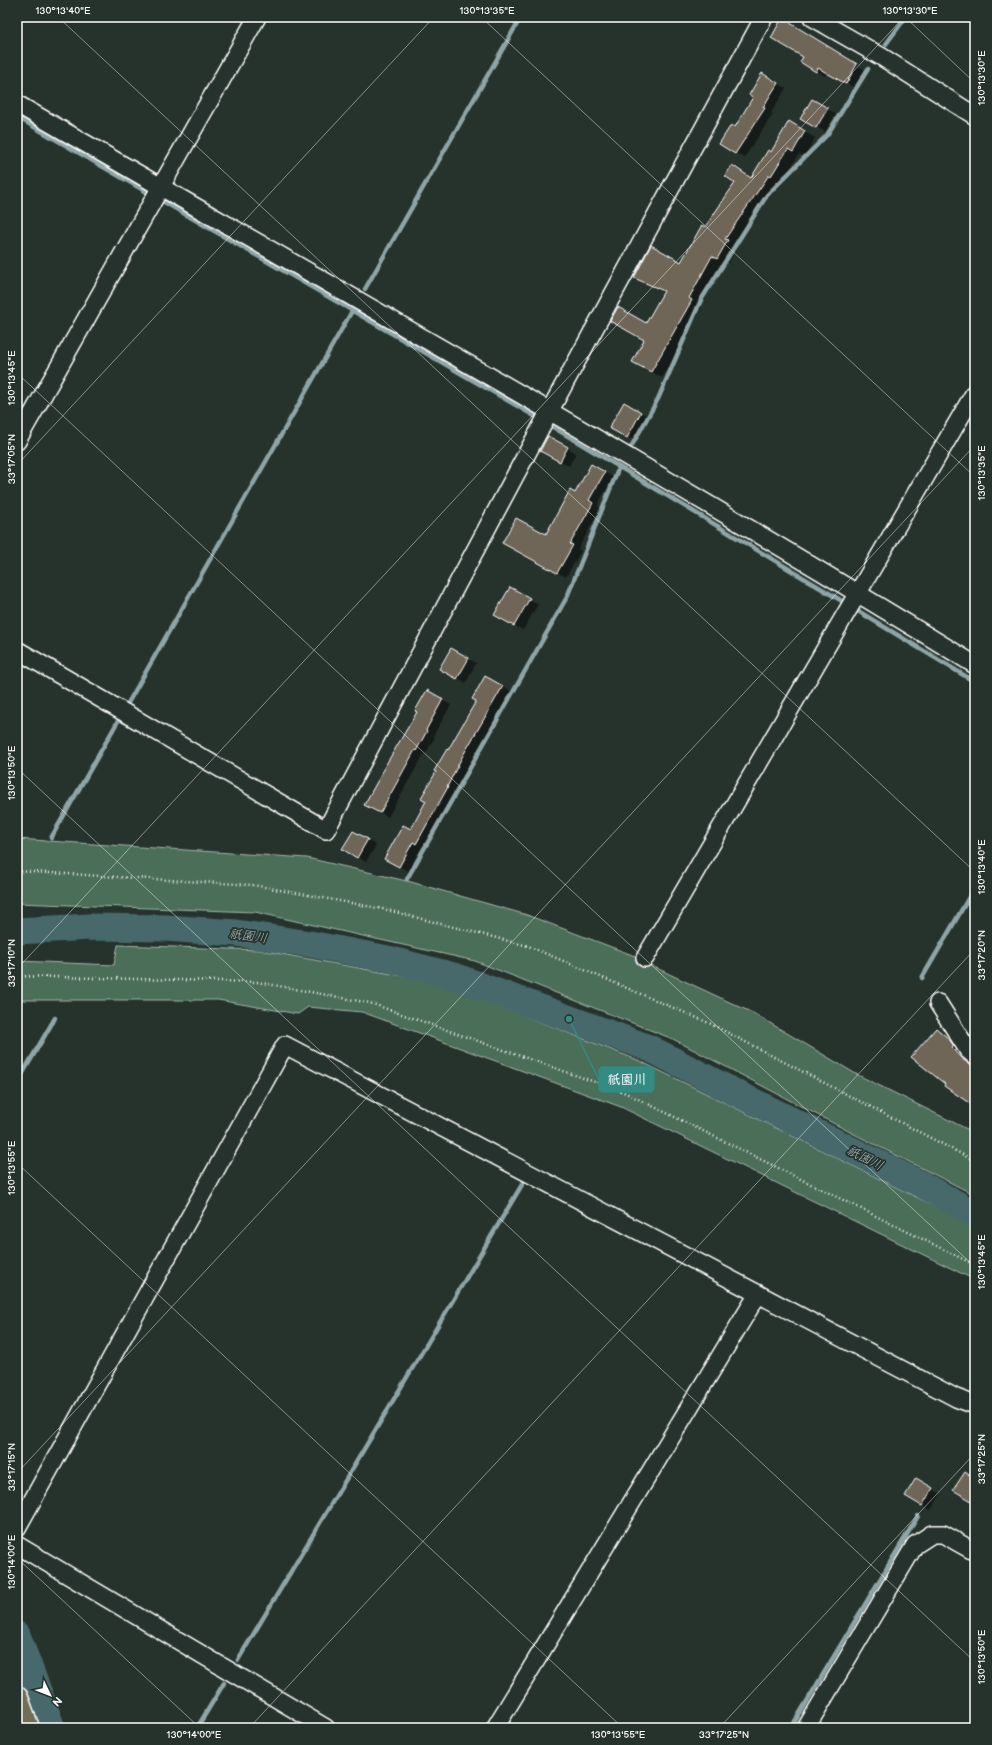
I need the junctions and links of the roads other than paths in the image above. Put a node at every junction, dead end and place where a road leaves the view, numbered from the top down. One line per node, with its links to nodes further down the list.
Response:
1 (257, 17): 6 (street)
2 (764, 17): 8 (street)
3 (812, 17): 5 (street)
4 (17, 104): 6 (street)
5 (975, 116)
6 (161, 187): 8 (street); 9 (street)
7 (975, 392): 10 (street)
8 (549, 412): 10 (street); 11 (street)
9 (17, 441)
10 (858, 593): 12 (street); 13 (street)
11 (17, 650)
12 (975, 665)
13 (645, 958)
14 (938, 1003): 15 (street)
15 (975, 1056)
16 (758, 1294): 17 (street); 18 (street); 24 (street)
17 (975, 1405)
18 (17, 1528)
19 (17, 1544): 23 (street)
20 (975, 1552): 25 (street)
21 (17, 1698): 22 (main road)
22 (28, 1728)
23 (326, 1728)
24 (495, 1728)
25 (806, 1728)

